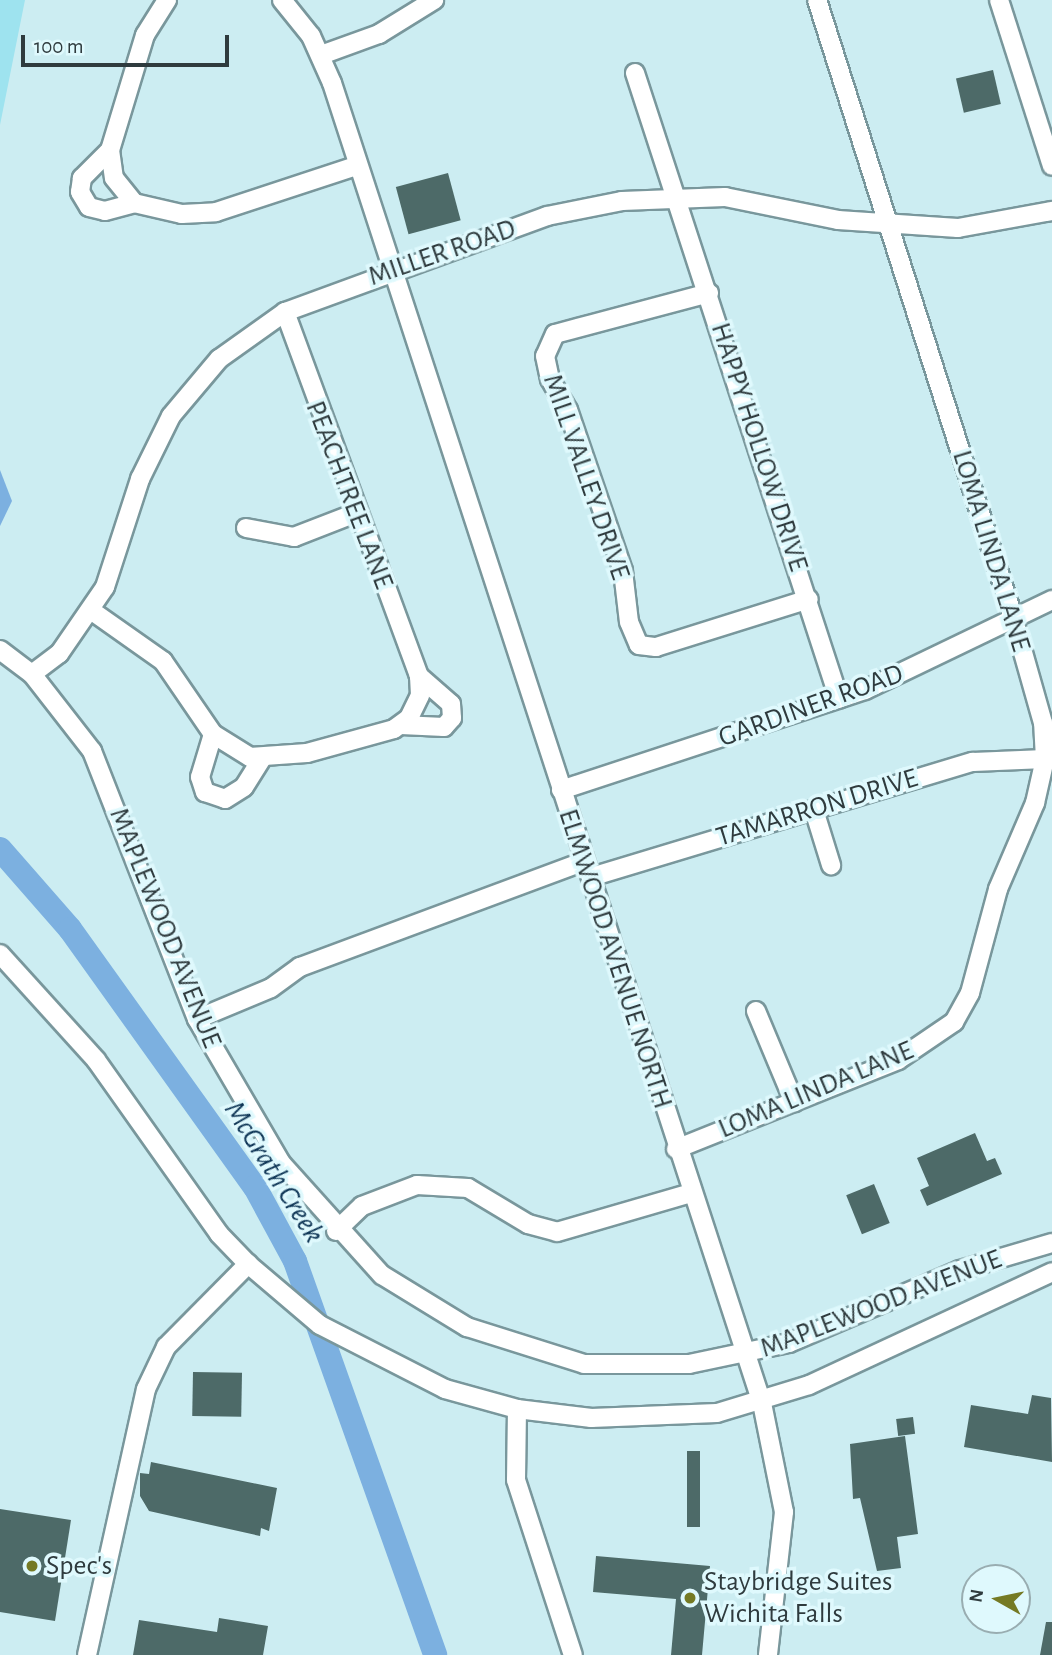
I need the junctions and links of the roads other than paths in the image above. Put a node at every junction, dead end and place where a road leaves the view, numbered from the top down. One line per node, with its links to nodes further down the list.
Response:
1 (167, 0): 8 (street)
2 (282, 0): 6 (street, ELMWOOD AVENUE NORTH)
3 (434, 0): 6 (street)
4 (817, 0): 14 (street, LOMA LINDA LANE)
5 (999, 0): 10 (street)
6 (321, 55): 9 (street, ELMWOOD AVENUE NORTH)
7 (635, 73): 11 (street, HAPPY HOLLOW DRIVE)
8 (110, 150): 12 (street); 12 (street)
9 (356, 166): 12 (street); 15 (street, ELMWOOD AVENUE NORTH)
10 (1052, 166)
11 (679, 196): 14 (street, MILLER ROAD); 15 (street, MILLER ROAD); 16 (street, HAPPY HOLLOW DRIVE)
12 (134, 203)
13 (1052, 211): 14 (street, MILLER ROAD)
14 (888, 225): 23 (street, LOMA LINDA LANE)
15 (390, 271): 17 (street, MILLER ROAD); 32 (street, ELMWOOD AVENUE NORTH)
16 (709, 293): 20 (street, HAPPY HOLLOW DRIVE); 20 (street, MILL VALLEY DRIVE)
17 (285, 312): 18 (street, PEACHTREE LANE); 22 (street, MILLER ROAD)
18 (356, 513): 19 (street); 26 (street, PEACHTREE LANE)
19 (246, 528)
20 (809, 599): 27 (street, HAPPY HOLLOW DRIVE)
21 (1052, 600): 23 (street, GARDINER ROAD)
22 (92, 611): 25 (street, MILLER ROAD); 29 (street)
23 (1013, 617): 27 (street, GARDINER ROAD); 31 (street, LOMA LINDA LANE)
24 (0, 650): 25 (street, MAPLEWOOD AVENUE)
25 (32, 674): 38 (street, MAPLEWOOD AVENUE)
26 (419, 676): 28 (street); 28 (street, PEACHTREE LANE)
27 (839, 699): 32 (street, GARDINER ROAD)
28 (401, 725): 30 (street, PEACHTREE LANE)
29 (213, 734): 30 (street); 30 (street)
30 (262, 758)
31 (1045, 759): 33 (street, TAMARRON DRIVE); 39 (street, LOMA LINDA LANE)
32 (561, 790): 35 (street, ELMWOOD AVENUE NORTH)
33 (814, 810): 34 (street); 35 (street, TAMARRON DRIVE)
34 (831, 865)
35 (588, 869): 38 (street, TAMARRON DRIVE); 40 (street, ELMWOOD AVENUE NORTH)
36 (0, 954): 44 (street, MAPLEWOOD AVENUE)
37 (756, 1011): 39 (street)
38 (197, 1019): 42 (street, MAPLEWOOD AVENUE)
39 (793, 1102): 40 (street, LOMA LINDA LANE)
40 (676, 1149): 41 (street, ELMWOOD AVENUE NORTH)
41 (691, 1193): 42 (street); 46 (street, ELMWOOD AVENUE NORTH)
42 (336, 1231): 46 (street, MAPLEWOOD AVENUE)
43 (1052, 1243): 46 (street, MAPLEWOOD AVENUE)
44 (248, 1264): 48 (street, MAPLEWOOD AVENUE); 49 (street)
45 (1052, 1272): 47 (street, MAPLEWOOD AVENUE)
46 (747, 1355): 47 (street, ELMWOOD AVENUE NORTH)
47 (762, 1403): 48 (street, MAPLEWOOD AVENUE); 51 (street, ELMWOOD AVENUE NORTH)
48 (517, 1409): 50 (street)
49 (87, 1655)
50 (573, 1655)
51 (768, 1655)

